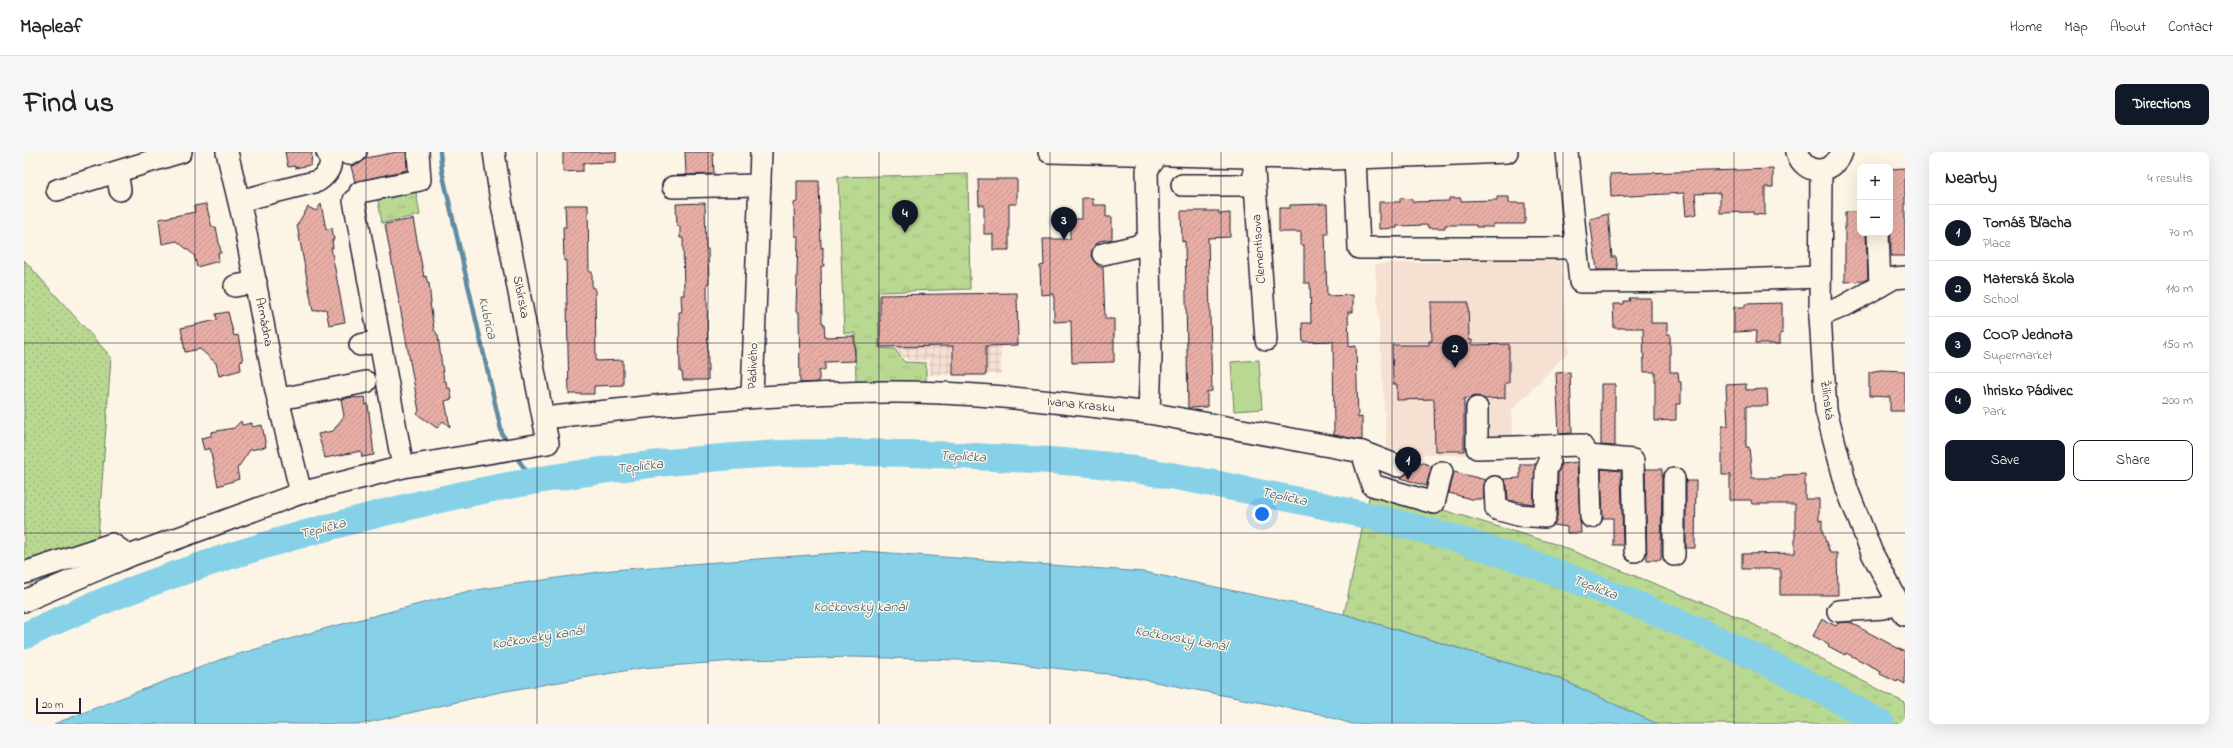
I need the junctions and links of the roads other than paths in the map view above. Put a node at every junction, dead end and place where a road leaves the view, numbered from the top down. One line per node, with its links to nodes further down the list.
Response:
1 (181, 152): 20 (street)
2 (227, 152): 21 (street, Armádna)
3 (418, 152): 33 (street)
4 (494, 152): 40 (street, Sibírska)
5 (762, 152): 16 (street, Pádivého)
6 (1049, 152): 12 (street)
7 (1506, 152): 14 (street)
8 (1568, 152): 24 (street)
9 (1796, 152): 15 (street)
10 (1842, 152): 15 (street)
11 (344, 153): 21 (street)
12 (1159, 153): 13 (street); 23 (street)
13 (1253, 157): 14 (street); 18 (street, Clementisova)
14 (1355, 158): 24 (street)
15 (1821, 171): 26 (street, Žilinská)
16 (760, 185): 19 (street); 37 (street, Pádivého)
17 (1182, 185): 18 (street)
18 (1254, 185): 32 (street, Clementisova)
19 (673, 187)
20 (57, 190)
21 (239, 201): 28 (street, Armádna)
22 (1878, 236): 30 (street)
23 (1149, 238): 25 (street); 39 (street)
24 (1576, 248): 26 (street)
25 (1103, 254)
26 (1820, 277): 31 (street, Žilinská)
27 (1905, 277): 30 (street)
28 (256, 282): 29 (street); 36 (street, Armádna)
29 (235, 286)
30 (1880, 286): 31 (street)
31 (1820, 316): 57 (street, Žilinská)
32 (1266, 340)
33 (380, 341): 34 (street); 45 (street)
34 (360, 346)
35 (366, 382): 36 (street)
36 (272, 394): 49 (street, Armádna)
37 (752, 396): 39 (street, Ivana Krasku); 40 (street, Pádivého)
38 (1476, 408): 41 (street)
39 (1149, 413): 42 (street, Ivana Krasku)
40 (544, 418): 45 (street, Sibírska)
41 (1549, 446): 43 (street); 48 (street)
42 (1362, 452): 44 (street, Ivana Krasku); 46 (street)
43 (1589, 456): 50 (street); 51 (street)
44 (1398, 466)
45 (403, 467): 49 (street)
46 (1442, 472)
47 (1674, 480): 53 (street)
48 (1495, 487)
49 (301, 493): 52 (street)
50 (1591, 517)
51 (1635, 551)
52 (89, 555): 54 (street); 55 (street)
53 (1674, 555)
54 (24, 573): 55 (street)
55 (60, 585): 56 (street)
56 (24, 601)
57 (1896, 608): 58 (street)
58 (1838, 611)

